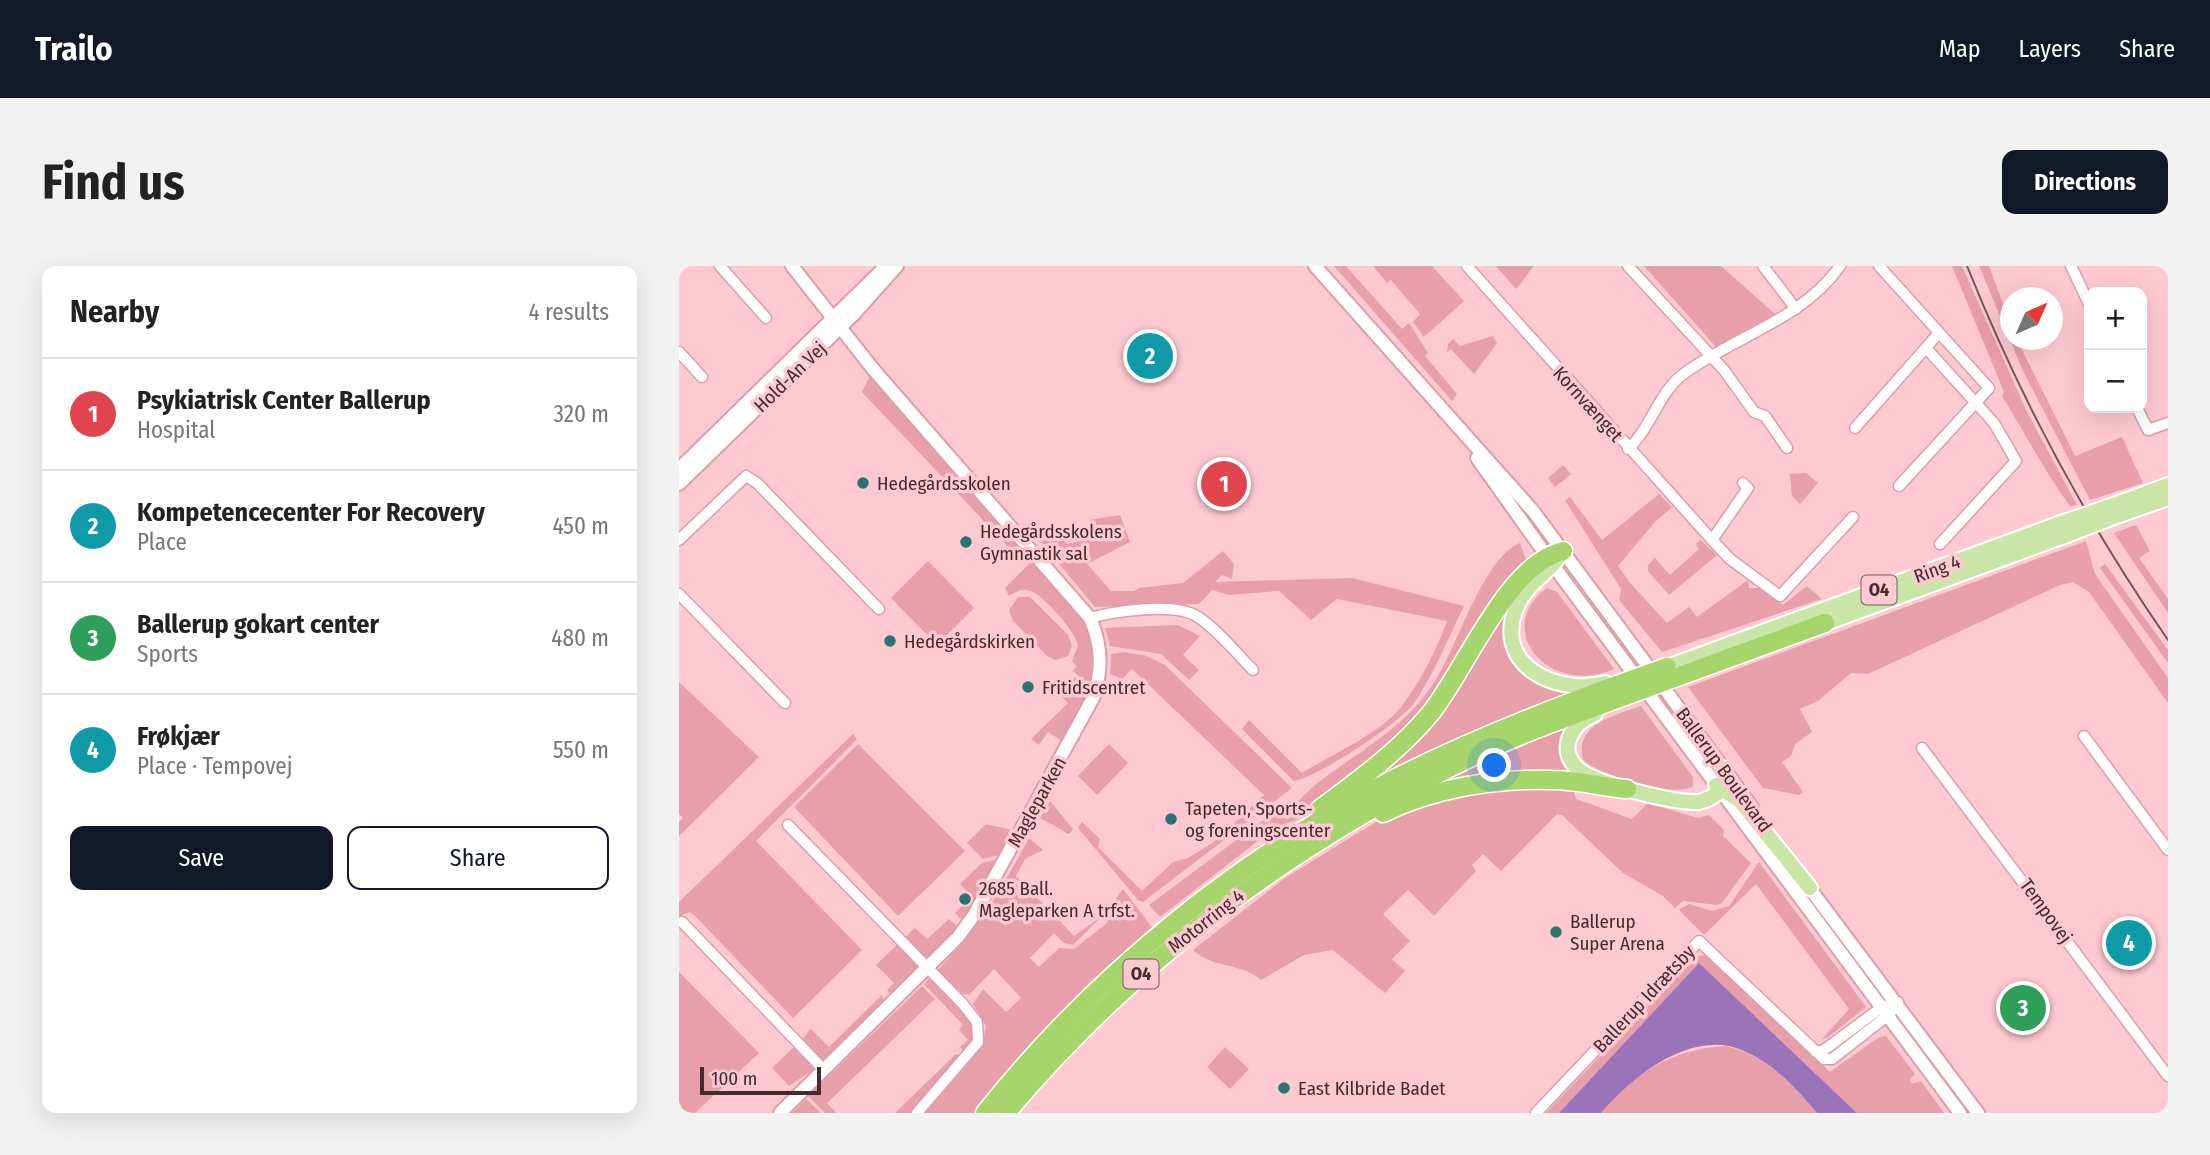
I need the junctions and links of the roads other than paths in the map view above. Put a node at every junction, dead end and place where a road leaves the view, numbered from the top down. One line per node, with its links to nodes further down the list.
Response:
1 (720, 266): 14 (street)
2 (793, 266): 15 (street, Magleparken)
3 (886, 266): 15 (street, Hold-An Vej)
4 (897, 266): 15 (street, Hold-An Vej)
5 (1315, 266): 39 (street, Ballerup Boulevard)
6 (1467, 266): 26 (street, Kornvænget)
7 (1628, 266): 19 (street)
8 (1763, 266): 13 (street)
9 (1840, 266): 13 (street)
10 (2071, 266): 12 (street)
11 (1884, 268): 16 (street)
12 (2084, 293)
13 (1796, 309): 19 (street)
14 (766, 318)
15 (837, 322): 27 (street, Hold-An Vej); 28 (street, Hold-An Vej); 42 (street, Magleparken)
16 (1938, 334): 17 (street); 21 (street)
17 (1926, 348): 21 (street); 24 (street)
18 (679, 352): 20 (street)
19 (1710, 358): 25 (street); 26 (street)
20 (702, 377)
21 (1976, 401): 31 (street); 38 (street)
22 (2140, 413): 23 (street)
23 (2168, 423)
24 (1855, 428)
25 (1787, 448)
26 (1628, 449): 37 (street, Kornvænget)
27 (679, 469)
28 (679, 484)
29 (1742, 484): 37 (street)
30 (2168, 485): 33 (main road, Ring 4 / O4)
31 (1899, 486)
32 (2168, 498): 33 (main road, Ring 4 / O4)
33 (2111, 512): 35 (main road, Ring 4 / O4, bridge)
34 (1853, 517): 37 (street, Kornvænget)
35 (2064, 529): 43 (main road, Ring 4 / O4); 45 (main road, Ring 4 / O4)
36 (679, 540): 41 (street)
37 (1711, 540)
38 (1940, 544)
39 (1554, 558): 46 (main road); 50 (street, Ballerup Boulevard); 51 (street, Ballerup Boulevard); 57 (highway)
40 (679, 594): 47 (street)
41 (879, 609)
42 (1090, 618): 44 (street); 59 (street, Magleparken)
43 (1825, 623): 45 (highway, O4)
44 (1253, 670)
45 (1676, 672): 46 (highway, O4, bridge)
46 (1621, 691): 52 (main road); 55 (highway, O4); 57 (highway, O4)
47 (785, 703)
48 (2084, 736): 54 (street)
49 (1922, 748): 63 (street, Tempovej)
50 (1723, 768): 51 (main road); 56 (street, Ballerup Boulevard)
51 (1720, 788): 52 (main road); 56 (main road); 61 (street, Ballerup Boulevard)
52 (1627, 789): 55 (highway)
53 (788, 825): 59 (street)
54 (2168, 850)
55 (1294, 856): 67 (highway, Motorring 4 / O4)
56 (1810, 888): 60 (street, Ballerup Boulevard)
57 (1208, 897): 66 (highway, Motorring 4 / O4)
58 (682, 922): 62 (street)
59 (928, 969): 62 (street, Magleparken); 65 (street)
60 (1898, 1002): 61 (street, Ballerup Idrætsby); 70 (street, Ballerup Boulevard)
61 (1886, 1012): 68 (street, Ballerup Idrætsby); 69 (street, Ballerup Boulevard)
62 (824, 1070): 64 (street, Magleparken)
63 (2168, 1076)
64 (780, 1113)
65 (917, 1113)
66 (985, 1113)
67 (1006, 1113)
68 (1536, 1113)
69 (1960, 1113)
70 (1978, 1113)

